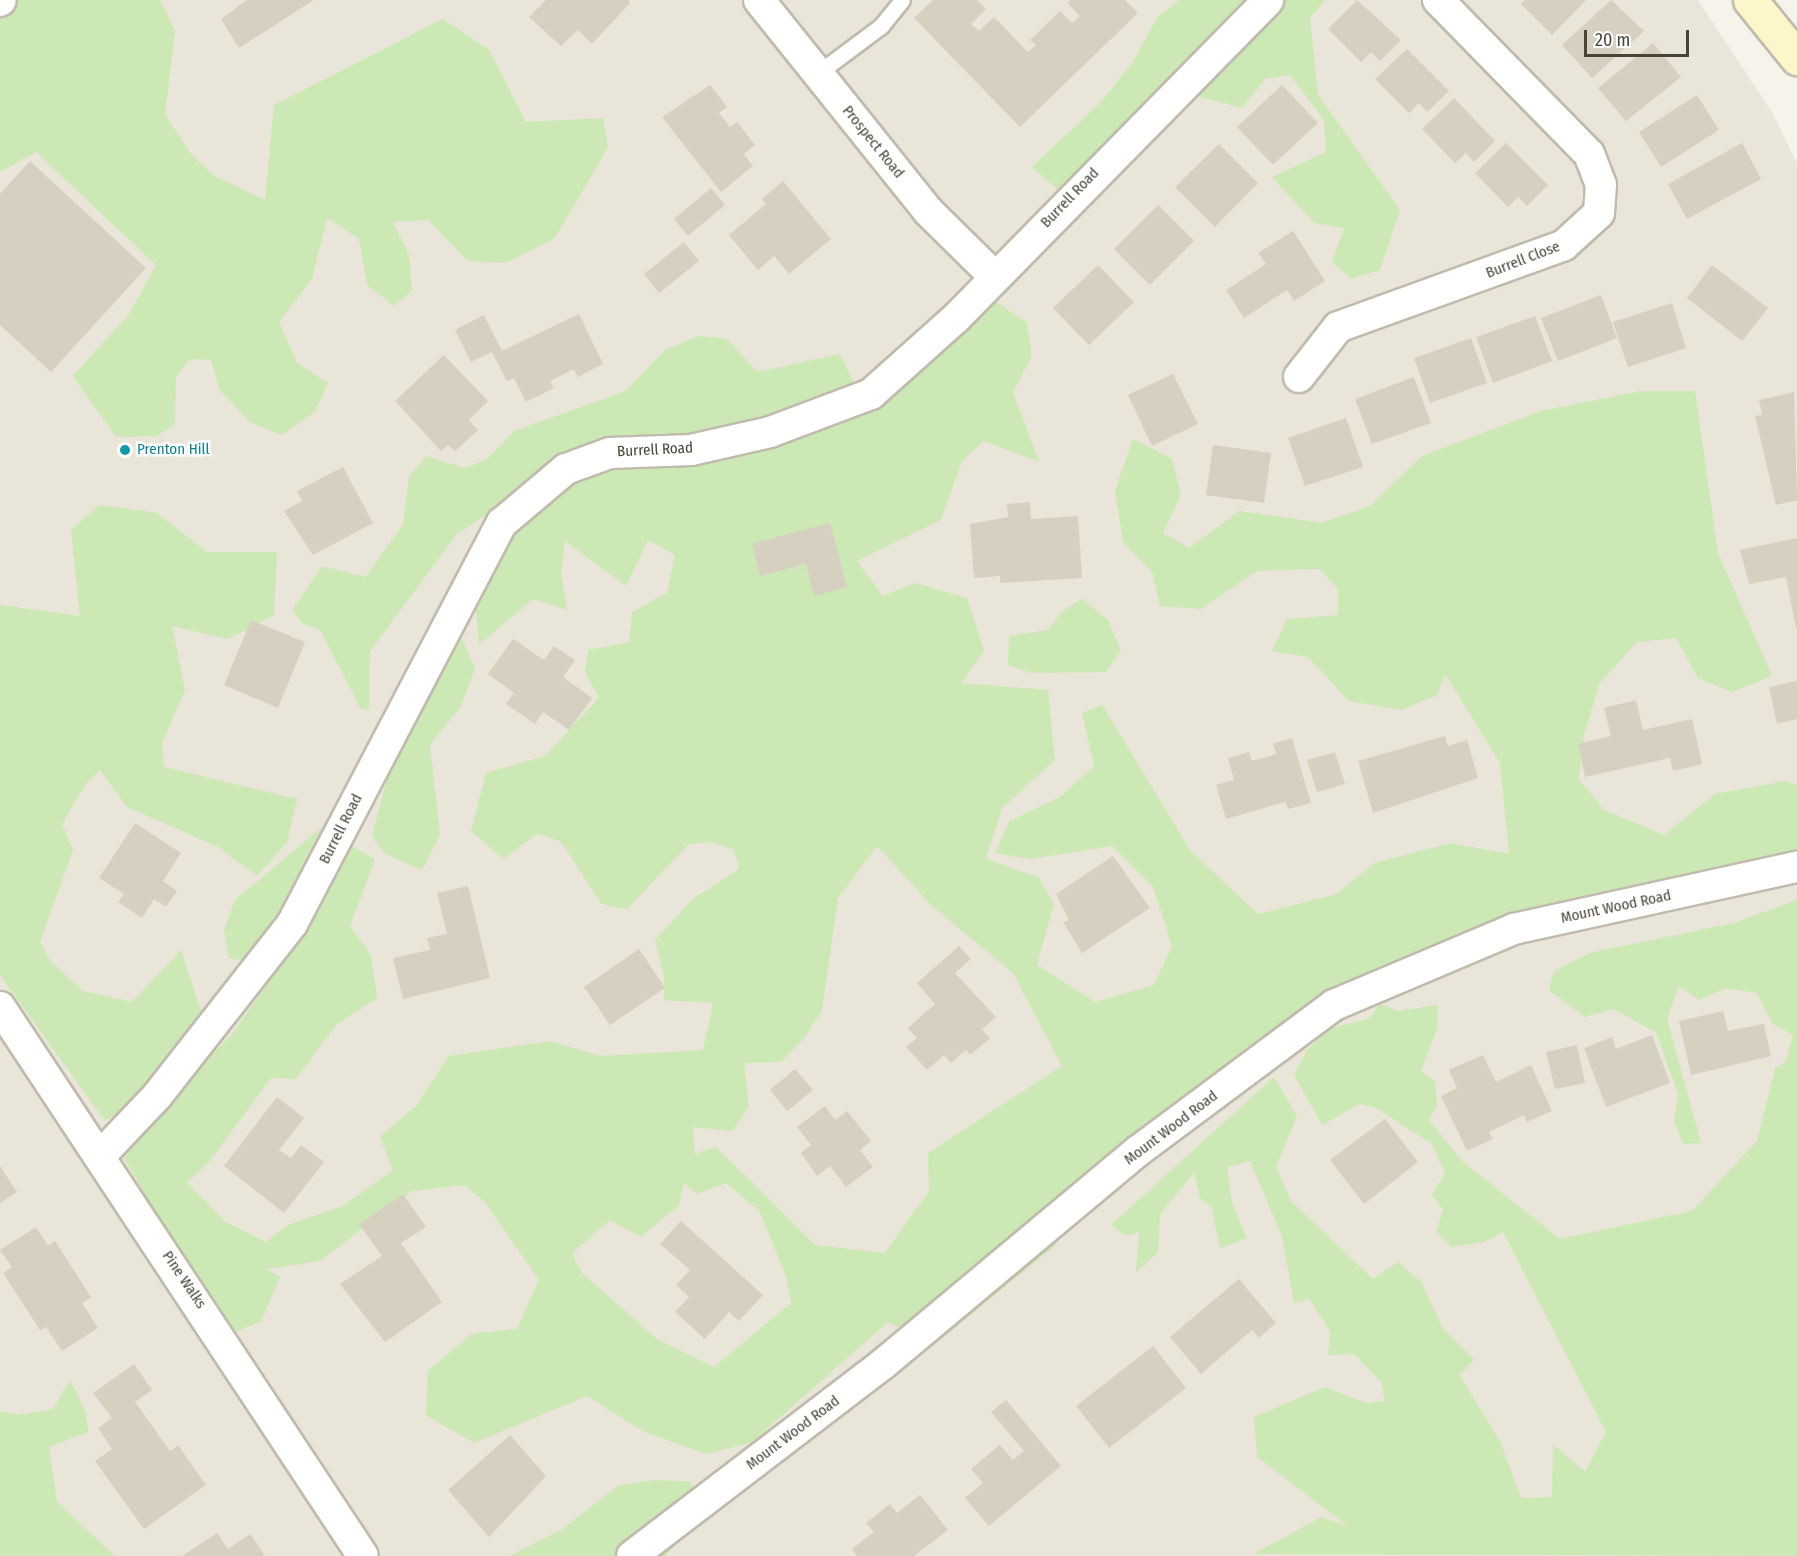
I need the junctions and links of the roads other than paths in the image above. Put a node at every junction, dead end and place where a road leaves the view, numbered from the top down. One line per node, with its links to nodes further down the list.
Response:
1 (759, 0): 7 (street, Prospect Road)
2 (902, 0): 7 (lane)
3 (1268, 0): 8 (street, Burrell Road)
4 (1438, 0): 9 (street, Burrell Close)
5 (1750, 0): 6 (main road)
6 (1797, 58)
7 (818, 73): 8 (street, Prospect Road)
8 (995, 277): 12 (street, Burrell Road)
9 (1299, 377)
10 (1797, 867): 14 (street, Mount Wood Road)
11 (0, 1007): 12 (street, Pine Walks)
12 (101, 1155): 13 (street, Pine Walks)
13 (363, 1556)
14 (632, 1556)

